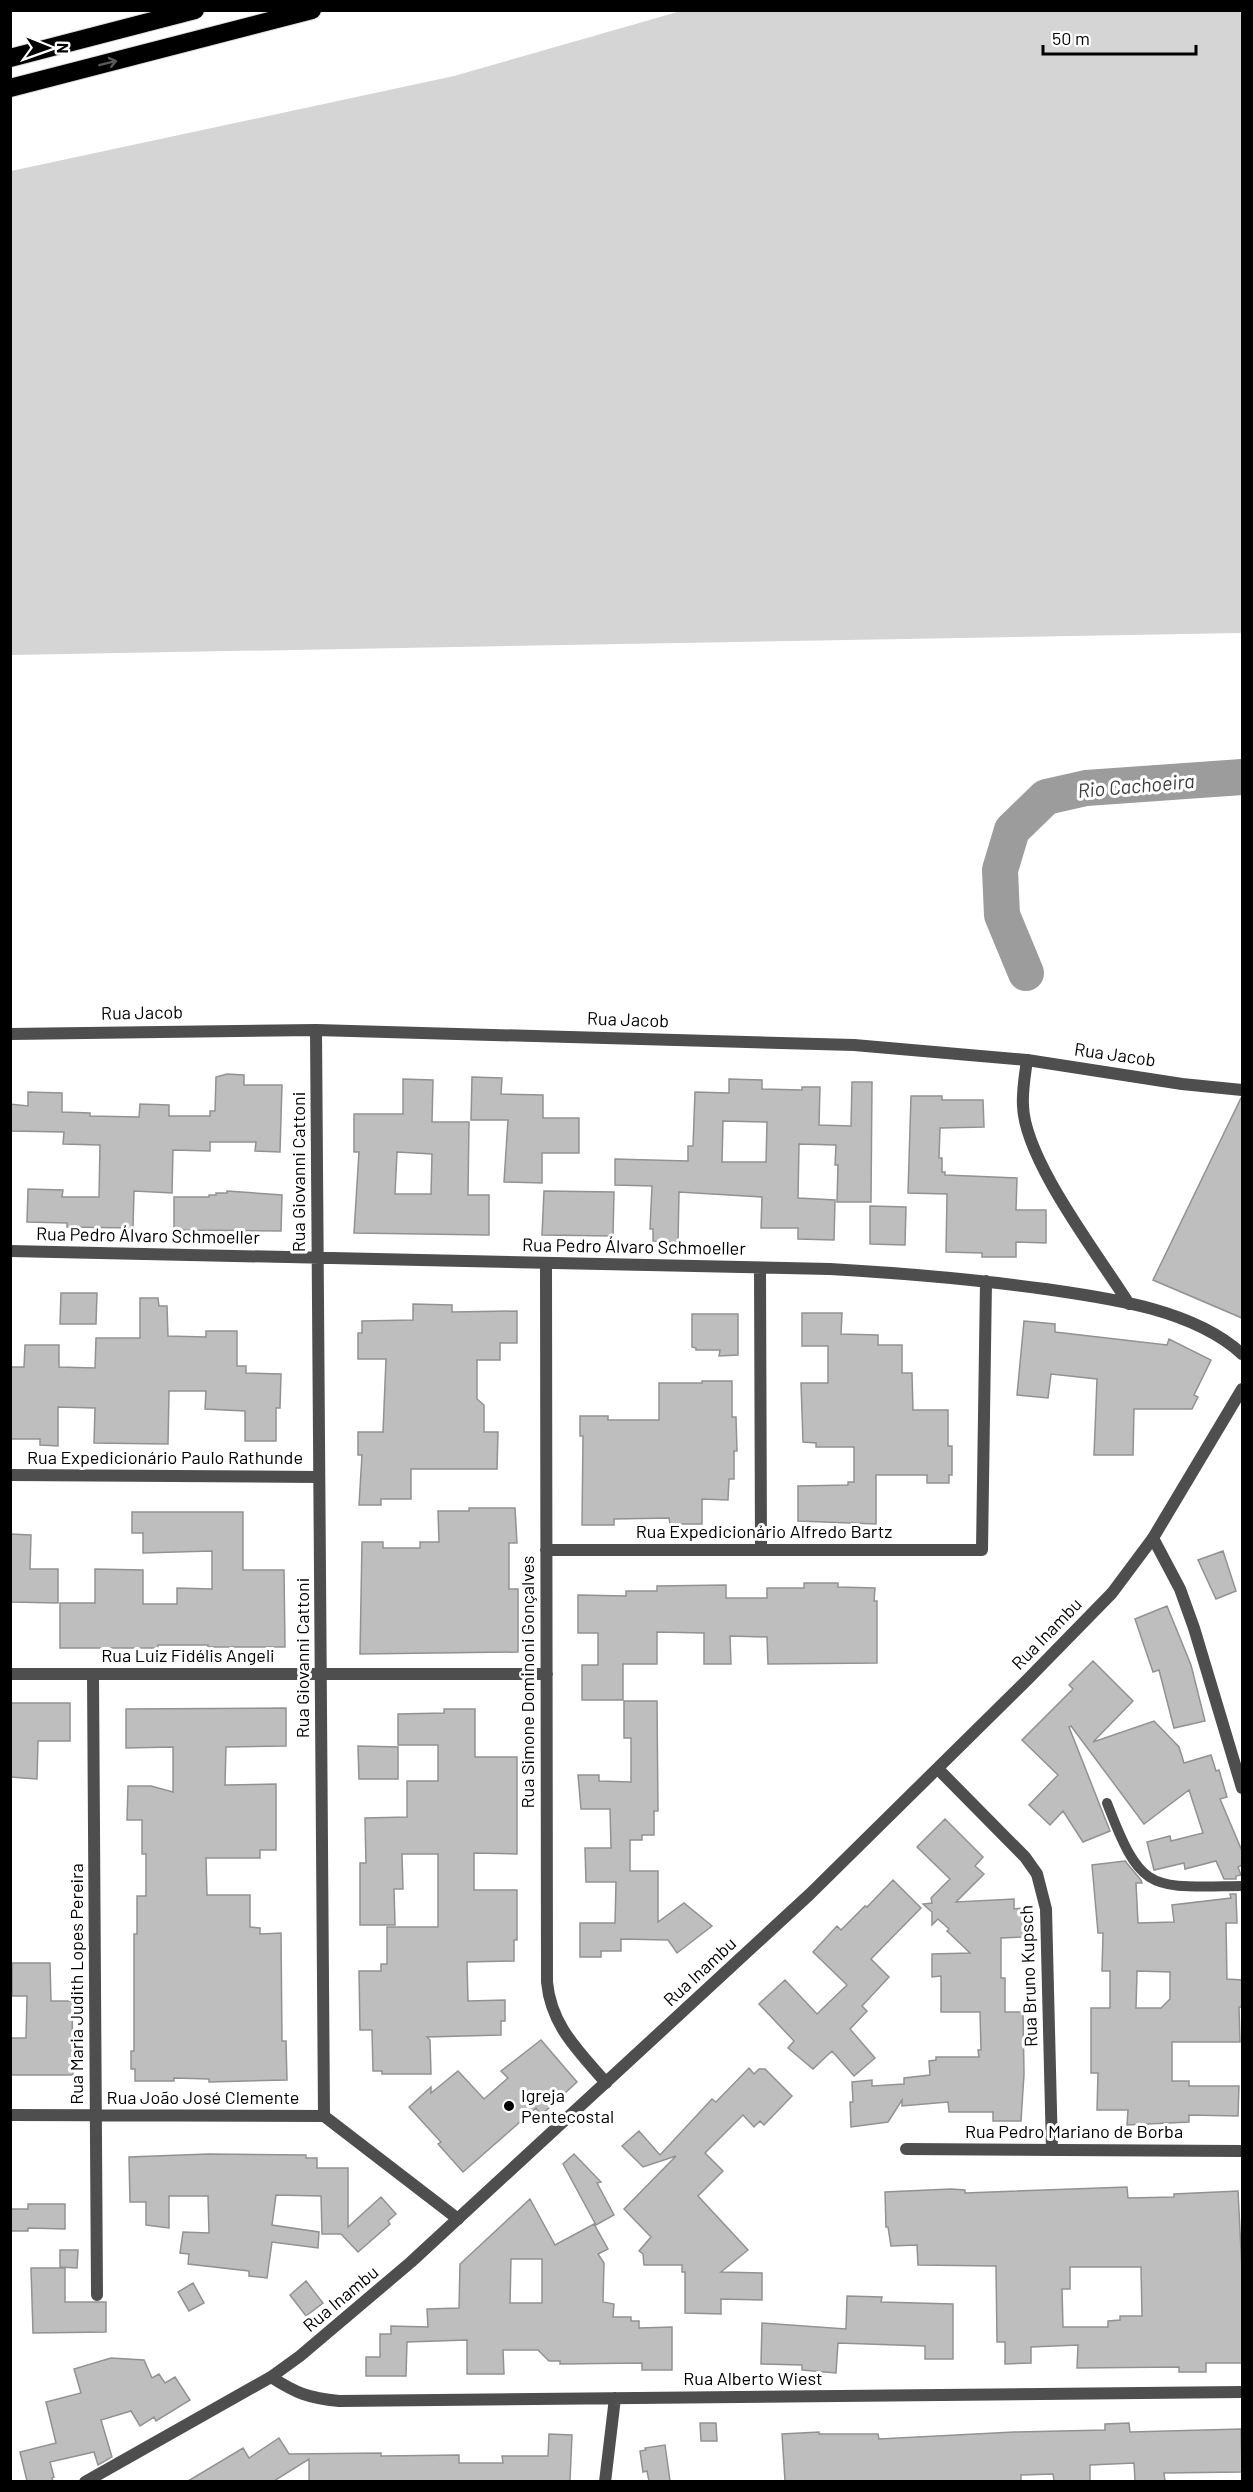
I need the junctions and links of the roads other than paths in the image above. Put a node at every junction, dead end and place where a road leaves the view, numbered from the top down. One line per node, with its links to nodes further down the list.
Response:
1 (195, 10): 3 (highway)
2 (312, 10): 4 (highway, one-way to 2)
3 (10, 58)
4 (10, 88)
5 (316, 1030): 6 (street, Rua Jacob); 7 (street, Rua Jacob); 10 (street, Rua Giovanni Cattoni)
6 (10, 1034)
7 (1027, 1060): 8 (street, Rua Jacob); 14 (street)
8 (1242, 1090)
9 (10, 1251): 10 (street, Rua Pedro Álvaro Schmoeller)
10 (318, 1258): 11 (street, Rua Pedro Álvaro Schmoeller); 18 (street, Rua Giovanni Cattoni)
11 (546, 1263): 12 (street, Rua Pedro Álvaro Schmoeller); 20 (street, Rua Simone Dominoni Gonçalves)
12 (760, 1268): 13 (street, Rua Pedro Álvaro Schmoeller); 21 (street)
13 (986, 1281): 14 (street, Rua Pedro Álvaro Schmoeller); 21 (street, Rua Expedicionário Alfredo Bartz)
14 (1130, 1304): 15 (street, Rua Pedro Álvaro Schmoeller)
15 (1242, 1354)
16 (1242, 1389): 19 (street, Rua Inambu)
17 (10, 1475): 18 (street, Rua Expedicionário Paulo Rathunde)
18 (319, 1477): 24 (street, Rua Giovanni Cattoni)
19 (1153, 1538): 26 (street, Rua Inambu); 27 (street)
20 (546, 1550): 21 (street, Rua Expedicionário Alfredo Bartz); 25 (street, Rua Simone Dominoni Gonçalves)
21 (761, 1550)
22 (10, 1674): 23 (street, Rua Luiz Fidélis Angeli)
23 (93, 1674): 24 (street, Rua Luiz Fidélis Angeli); 32 (street, Rua Maria Judith Lopes Pereira)
24 (321, 1674): 25 (street, Rua Luiz Fidélis Angeli); 33 (street, Rua Giovanni Cattoni)
25 (547, 1674): 30 (street, Rua Simone Dominoni Gonçalves)
26 (938, 1769): 30 (street, Rua Inambu); 35 (street, Rua Bruno Kupsch)
27 (1242, 1788)
28 (1107, 1803): 29 (lane)
29 (1242, 1886)
30 (606, 2083): 37 (street, Rua Inambu)
31 (10, 2115): 32 (street, Rua João José Clemente)
32 (96, 2115): 33 (street, Rua João José Clemente); 38 (street, Rua Maria Judith Lopes Pereira)
33 (324, 2116): 37 (street)
34 (906, 2149): 35 (street, Rua Pedro Mariano de Borba)
35 (1052, 2150): 36 (street, Rua Pedro Mariano de Borba)
36 (1242, 2151)
37 (458, 2219): 39 (street, Rua Inambu)
38 (97, 2295)
39 (271, 2376): 41 (street, Rua Alberto Wiest); 42 (street, Rua Inambu)
40 (1242, 2392): 41 (street, Rua Alberto Wiest)
41 (615, 2398): 43 (street)
42 (85, 2481)
43 (605, 2481)

